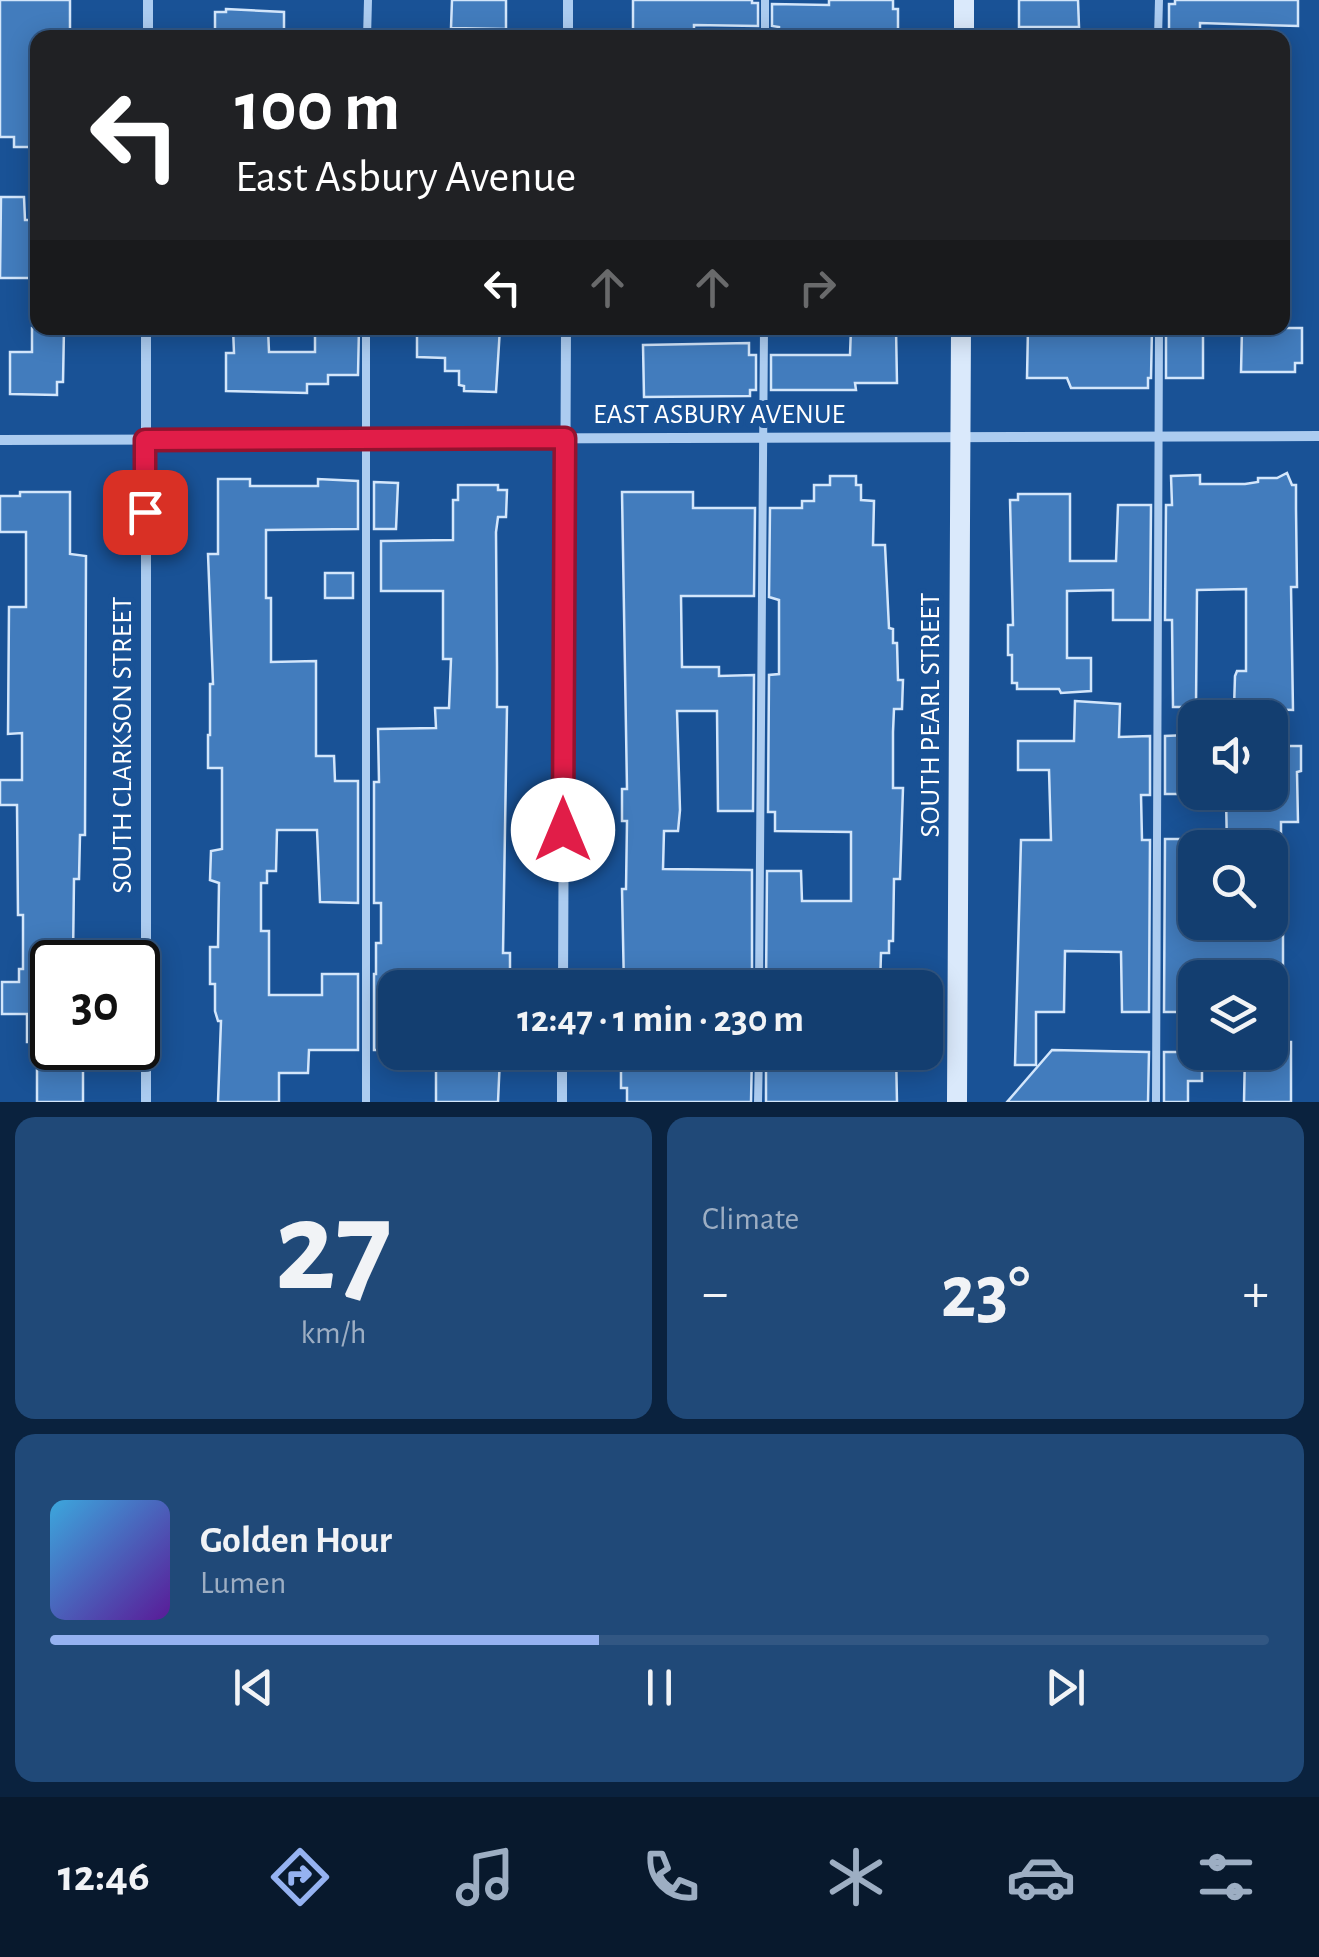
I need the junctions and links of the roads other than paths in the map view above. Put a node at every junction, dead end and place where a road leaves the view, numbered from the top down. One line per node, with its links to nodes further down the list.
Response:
1 (148, 0): 7 (street)
2 (368, 0): 8 (lane)
3 (568, 0): 9 (street)
4 (765, 0): 10 (lane)
5 (964, 0): 11 (street)
6 (1158, 0): 12 (lane)
7 (148, 30)
8 (368, 30)
9 (568, 30)
10 (765, 30)
11 (964, 30)
12 (1158, 30)
13 (146, 335): 26 (street, SOUTH CLARKSON STREET)
14 (366, 335): 24 (lane)
15 (566, 335): 23 (street)
16 (764, 335): 21 (lane)
17 (960, 335): 22 (street, SOUTH PEARL STREET)
18 (1159, 335): 19 (lane)
19 (1160, 436): 20 (street, EAST ASBURY AVENUE); 22 (street, EAST ASBURY AVENUE); 36 (lane)
20 (1319, 436)
21 (763, 437): 22 (street, EAST ASBURY AVENUE); 23 (street, EAST ASBURY AVENUE); 28 (lane)
22 (960, 437): 35 (street, SOUTH PEARL STREET)
23 (565, 438): 24 (street, EAST ASBURY AVENUE); 27 (street)
24 (366, 439): 26 (street, EAST ASBURY AVENUE); 32 (lane)
25 (0, 440): 26 (street, EAST ASBURY AVENUE)
26 (145, 440): 31 (street, SOUTH CLARKSON STREET)
27 (562, 970)
28 (759, 970)
29 (562, 1070): 33 (street)
30 (759, 1070): 34 (lane)
31 (146, 1102)
32 (366, 1102)
33 (562, 1102)
34 (758, 1102)
35 (957, 1102)
36 (1156, 1102)

